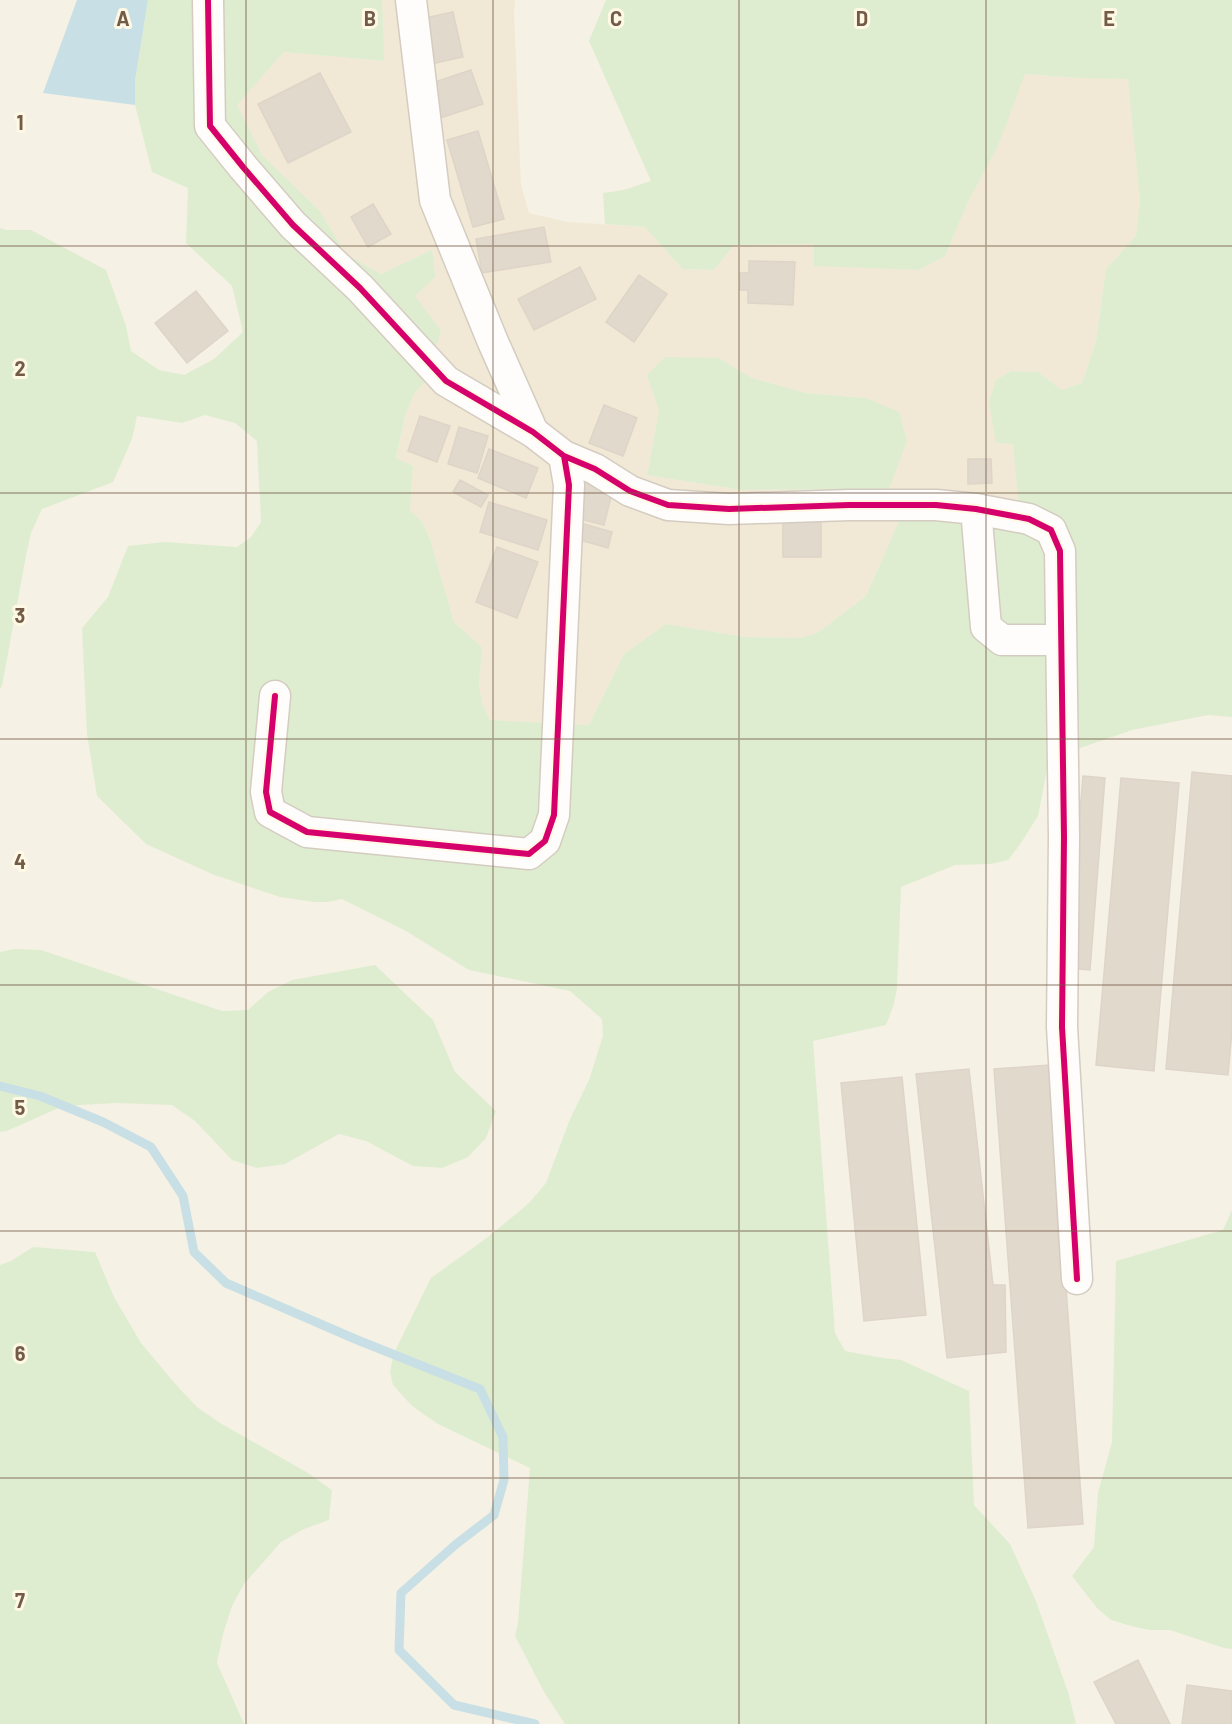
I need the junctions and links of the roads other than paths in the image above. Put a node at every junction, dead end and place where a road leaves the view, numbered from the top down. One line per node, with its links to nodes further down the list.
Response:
1 (208, 0): 3 (street)
2 (411, 0): 3 (street)
3 (533, 432): 4 (street)
4 (564, 456): 5 (street); 7 (street)
5 (976, 509): 6 (street); 6 (street)
6 (1061, 640): 8 (street)
7 (275, 696)
8 (1077, 1279)

